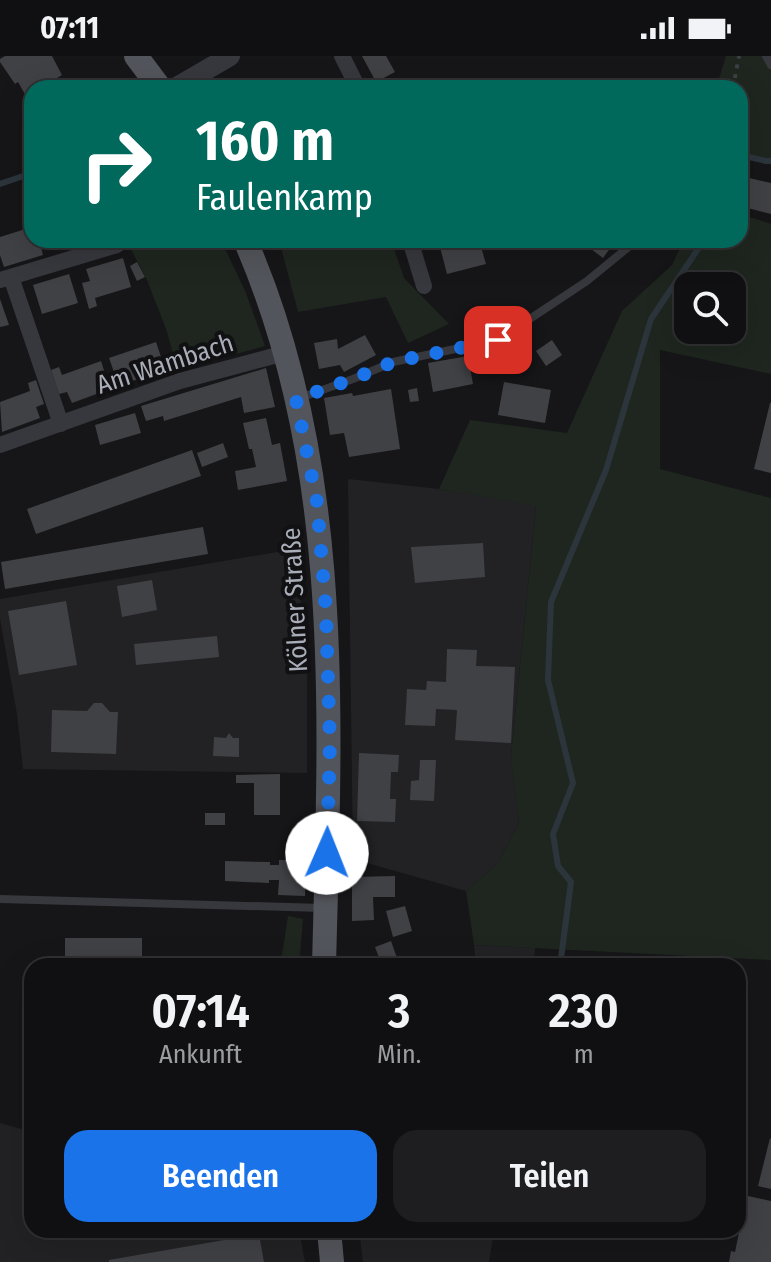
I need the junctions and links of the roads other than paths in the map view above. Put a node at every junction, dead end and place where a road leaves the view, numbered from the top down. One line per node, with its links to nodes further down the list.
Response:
1 (136, 56): 6 (main road)
2 (230, 56): 7 (street)
3 (342, 56): 8 (street)
4 (766, 56): 5 (lane)
5 (771, 65)
6 (154, 80)
7 (189, 80)
8 (354, 80)
9 (107, 248): 13 (street)
10 (248, 248): 15 (main road, Kölner Straße)
11 (412, 248): 14 (street)
12 (627, 248): 16 (lane)
13 (5, 279): 17 (street)
14 (424, 286)
15 (285, 353): 16 (main road, Kölner Straße); 17 (street, Am Wambach)
16 (296, 399): 20 (main road, Kölner Straße)
17 (61, 424): 18 (street, Am Wambach)
18 (0, 445)
19 (0, 899): 20 (lane)
20 (326, 908): 21 (main road, Kölner Straße)
21 (324, 958)
22 (330, 1238): 23 (main road)
23 (332, 1262)

